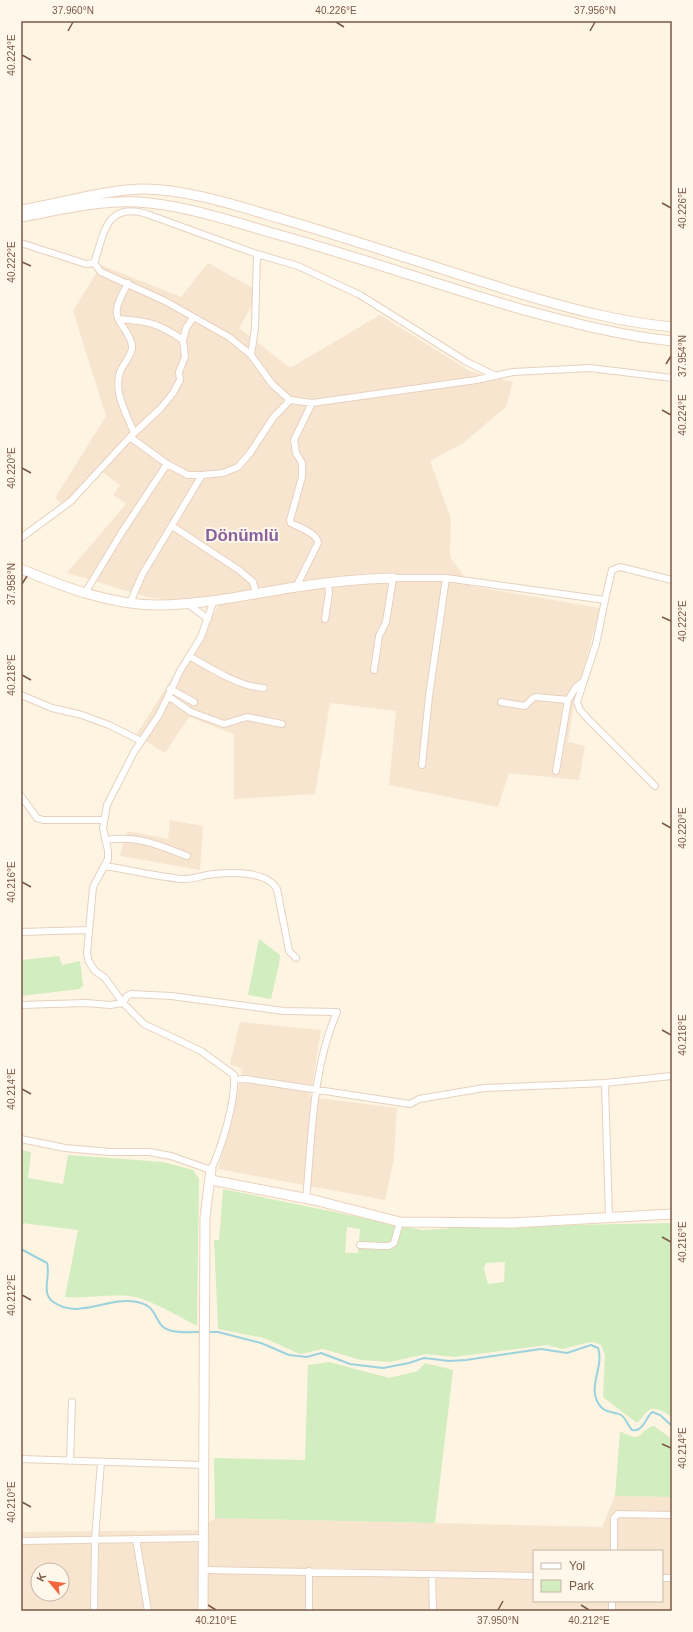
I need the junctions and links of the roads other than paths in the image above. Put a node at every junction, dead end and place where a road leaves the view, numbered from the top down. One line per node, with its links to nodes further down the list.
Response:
1 (21, 210): 9 (street)
2 (21, 217): 11 (street)
3 (21, 244): 5 (street)
4 (257, 254): 5 (street); 12 (street); 13 (street)
5 (94, 263): 6 (street)
6 (128, 283): 7 (street); 8 (street)
7 (193, 318): 10 (street); 12 (street)
8 (119, 319): 10 (street); 17 (street)
9 (672, 327)
10 (183, 340): 17 (street)
11 (672, 341)
12 (251, 355): 15 (street)
13 (496, 376): 14 (street); 16 (street)
14 (672, 378)
15 (290, 400): 16 (street); 19 (street)
16 (312, 403): 27 (street)
17 (132, 435): 18 (street); 21 (street)
18 (168, 464): 19 (street); 28 (street)
19 (202, 475): 20 (street)
20 (172, 526): 29 (street); 32 (street)
21 (21, 538)
22 (21, 569): 28 (street)
23 (393, 578): 24 (street); 26 (street); 37 (street)
24 (446, 578): 31 (street); 48 (street)
25 (672, 580): 31 (street)
26 (328, 582): 27 (street); 35 (street)
27 (296, 587): 29 (street)
28 (85, 593): 32 (street)
29 (256, 594): 30 (street)
30 (214, 600): 33 (street); 34 (street)
31 (605, 600): 38 (street)
32 (130, 603): 33 (street)
33 (188, 604): 34 (street)
34 (208, 619): 36 (street)
35 (325, 620)
36 (189, 656): 39 (street); 40 (street)
37 (374, 670)
38 (584, 681): 43 (street); 50 (street)
39 (264, 688)
40 (170, 689): 42 (street); 44 (street)
41 (21, 695): 47 (street)
42 (168, 696): 46 (street); 47 (street)
43 (568, 700): 45 (street); 49 (street)
44 (194, 702)
45 (501, 702)
46 (282, 724)
47 (141, 741): 52 (street)
48 (422, 765)
49 (556, 771)
50 (655, 786)
51 (21, 796): 52 (street)
52 (103, 820): 53 (street)
53 (106, 840): 54 (street); 55 (street)
54 (187, 856)
55 (105, 866): 56 (street); 58 (street)
56 (88, 930): 57 (street); 59 (street)
57 (21, 932)
58 (296, 958)
59 (123, 1002): 60 (street); 62 (street); 64 (street)
60 (21, 1004)
61 (672, 1076): 63 (street)
62 (234, 1080): 64 (street); 66 (street)
63 (605, 1083): 64 (street); 69 (street)
64 (316, 1090): 67 (street)
65 (21, 1139): 66 (street)
66 (210, 1175): 67 (street); 76 (street)
67 (306, 1199): 70 (street)
68 (672, 1214): 69 (street)
69 (609, 1218): 70 (street)
70 (400, 1222): 71 (street)
71 (360, 1245)
72 (72, 1402): 74 (street)
73 (21, 1459): 74 (street)
74 (70, 1461): 75 (street)
75 (100, 1462): 76 (street); 81 (street)
76 (203, 1465): 78 (street)
77 (672, 1515): 82 (street)
78 (203, 1538): 79 (street); 83 (street)
79 (136, 1539): 81 (street); 88 (street)
80 (21, 1540): 81 (street)
81 (95, 1540): 87 (street)
82 (614, 1550)
83 (204, 1570): 84 (street); 89 (street)
84 (309, 1571): 85 (street); 90 (street)
85 (432, 1574): 86 (street); 91 (street)
86 (533, 1576)
87 (94, 1611)
88 (148, 1611)
89 (204, 1611)
90 (309, 1611)
91 (433, 1611)

